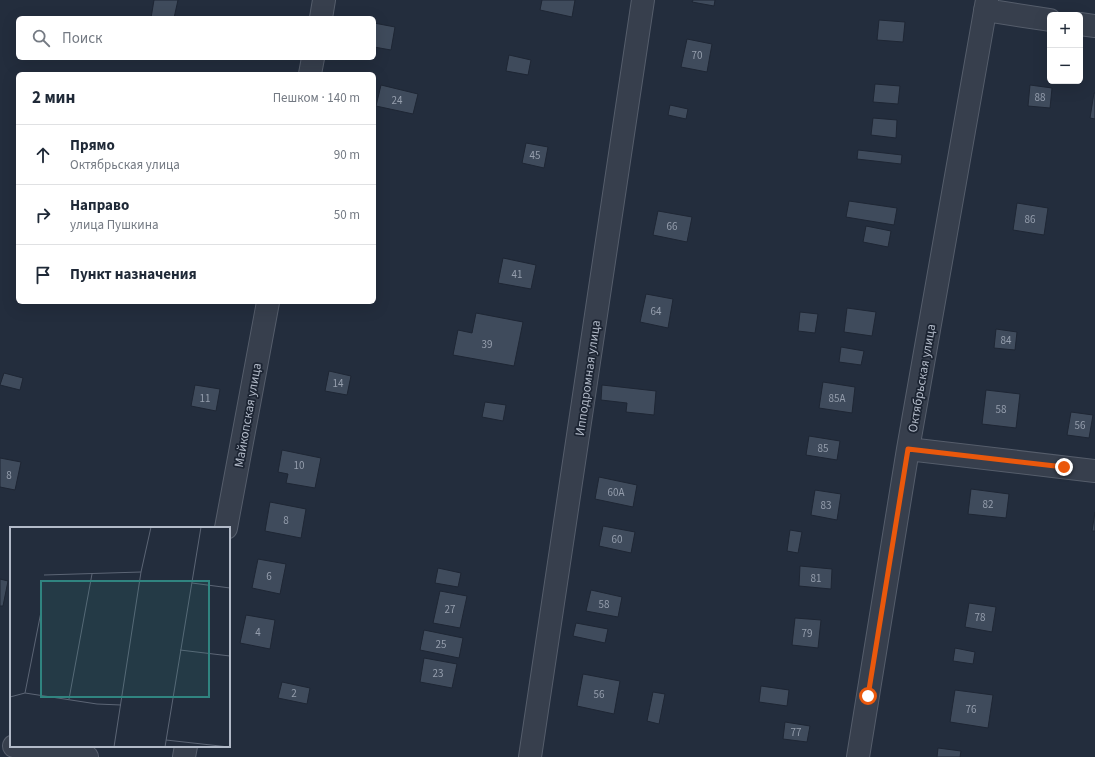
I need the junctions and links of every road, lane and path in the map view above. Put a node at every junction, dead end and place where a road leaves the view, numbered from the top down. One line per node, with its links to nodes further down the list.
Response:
1 (324, 0): 4 (street)
2 (643, 0): 20 (street, Ипподромная улица)
3 (986, 5): 5 (street); 11 (street, Октябрьская улица)
4 (321, 16)
5 (1047, 19)
6 (1083, 24): 7 (street)
7 (1095, 26)
8 (313, 60): 9 (street)
9 (310, 72)
10 (268, 304): 13 (street, Майкопская улица)
11 (908, 449): 12 (street); 21 (street, Октябрьская улица)
12 (1095, 471)
13 (226, 527)
14 (0, 744): 15 (street)
15 (10, 746)
16 (19, 747): 18 (street)
17 (186, 747): 19 (street)
18 (87, 757)
19 (184, 757)
20 (530, 757)
21 (858, 757)

